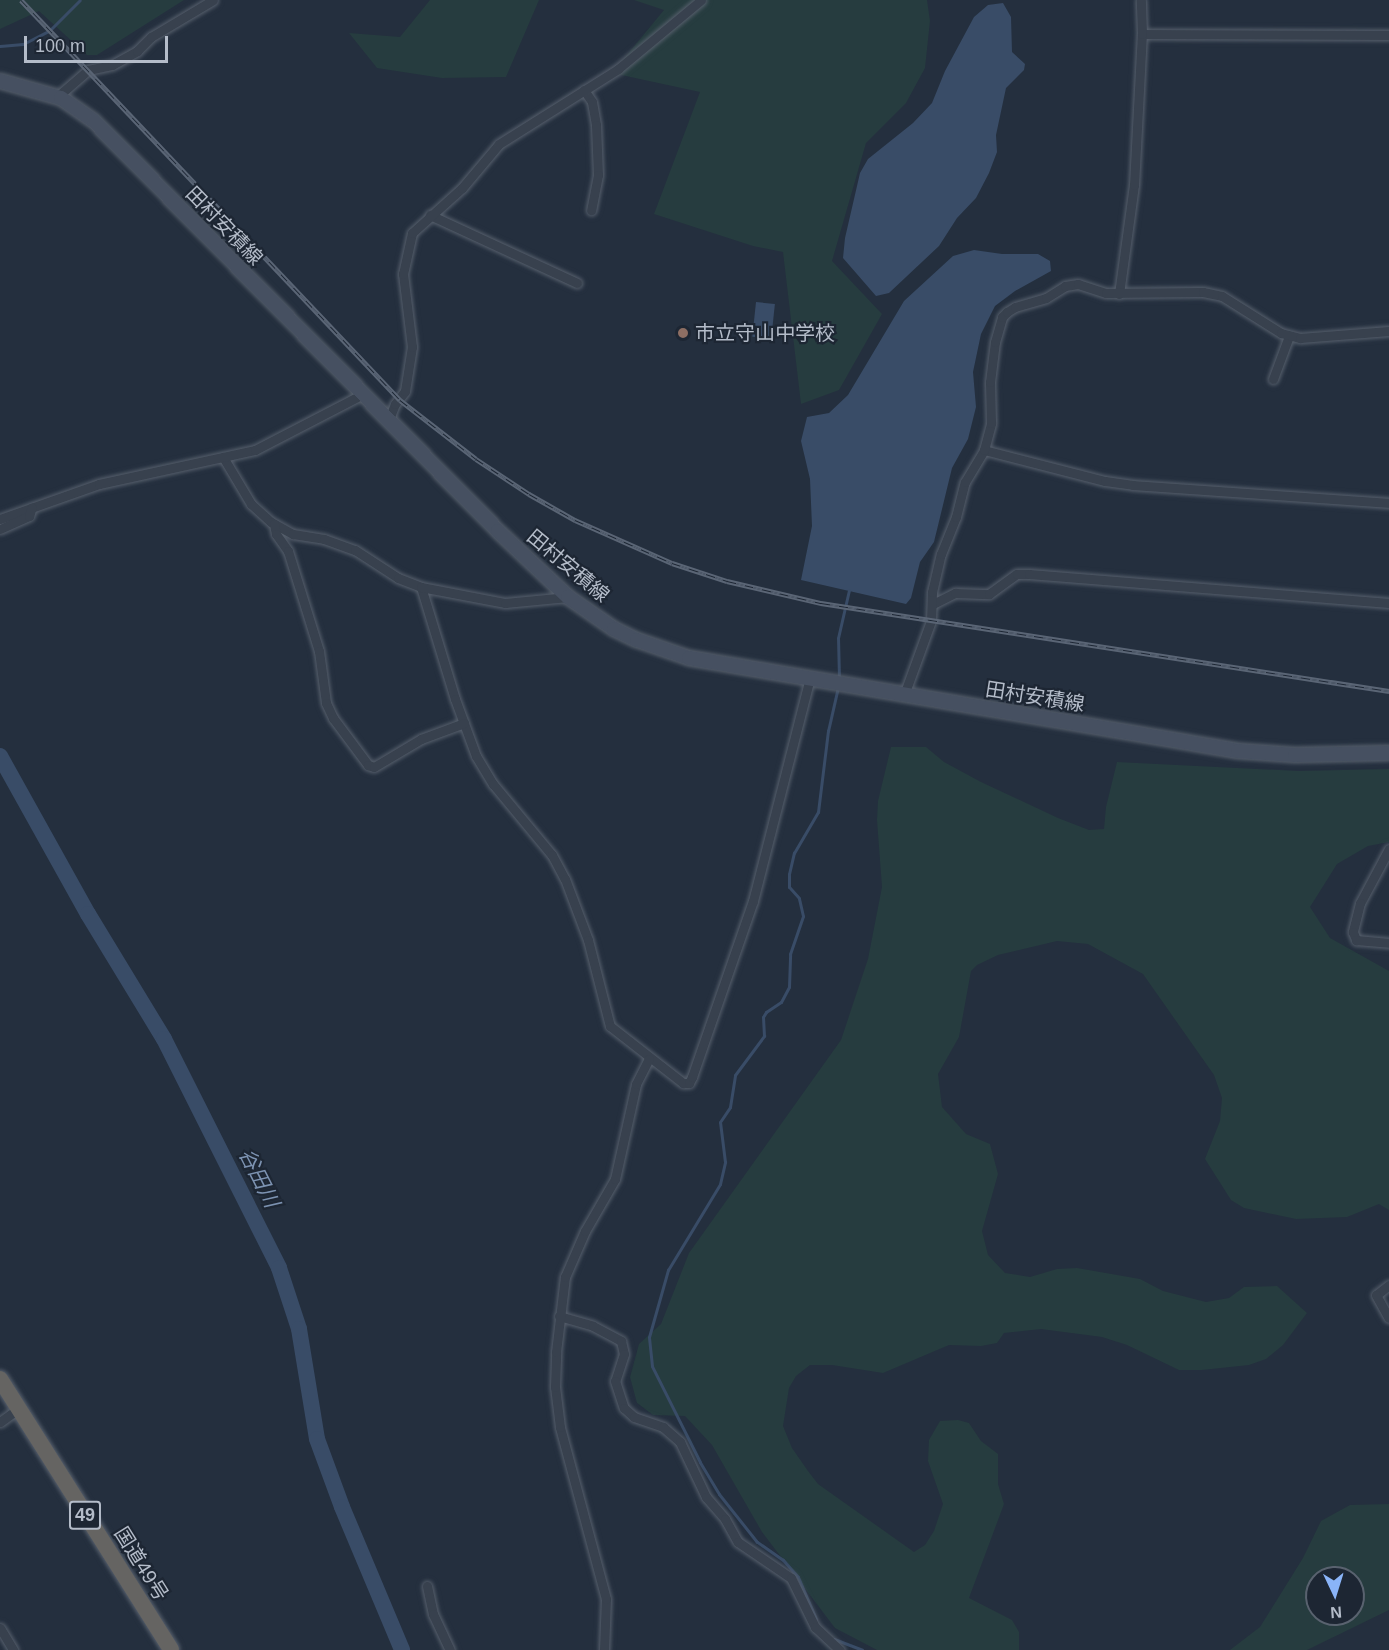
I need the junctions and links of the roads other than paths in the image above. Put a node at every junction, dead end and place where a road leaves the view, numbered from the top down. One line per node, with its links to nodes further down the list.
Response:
1 (213, 0): 8 (street)
2 (701, 0): 7 (street)
3 (1141, 0): 4 (street)
4 (1142, 34): 5 (street); 12 (street)
5 (1389, 35)
6 (0, 81): 8 (main road, 田村安積線)
7 (584, 90): 9 (street); 10 (street)
8 (57, 97): 16 (main road, 田村安積線)
9 (591, 210)
10 (430, 215): 11 (street); 17 (street)
11 (578, 283)
12 (1119, 294): 14 (street); 18 (street)
13 (1389, 331): 14 (street)
14 (1289, 336): 15 (street)
15 (1273, 379)
16 (361, 394): 17 (main road, 田村安積線); 19 (street)
17 (388, 422): 26 (main road, 田村安積線)
18 (984, 450): 20 (street); 28 (street)
19 (223, 457): 21 (street); 23 (street)
20 (1389, 503)
21 (32, 507): 22 (street); 24 (street)
22 (0, 519)
23 (274, 524): 25 (street); 31 (street)
24 (0, 529)
25 (421, 587): 26 (street); 31 (street)
26 (568, 597): 29 (main road, 田村安積線)
27 (1389, 603): 28 (street)
28 (933, 604): 30 (street)
29 (810, 678): 30 (main road, 田村安積線); 35 (street)
30 (904, 695): 32 (main road, 田村安積線)
31 (464, 723): 35 (street)
32 (1389, 753)
33 (1389, 849): 34 (street)
34 (1389, 943)
35 (649, 1059): 37 (street)
36 (1389, 1285): 38 (street)
37 (558, 1316): 47 (street); 48 (street)
38 (1389, 1318)
39 (0, 1379): 40 (highway, 国道49号 / 49)
40 (18, 1409): 41 (street); 45 (highway, 国道49号 / 49)
41 (0, 1422)
42 (427, 1587): 46 (street)
43 (0, 1628): 44 (street)
44 (13, 1650)
45 (171, 1650)
46 (450, 1650)
47 (604, 1650)
48 (840, 1650)

